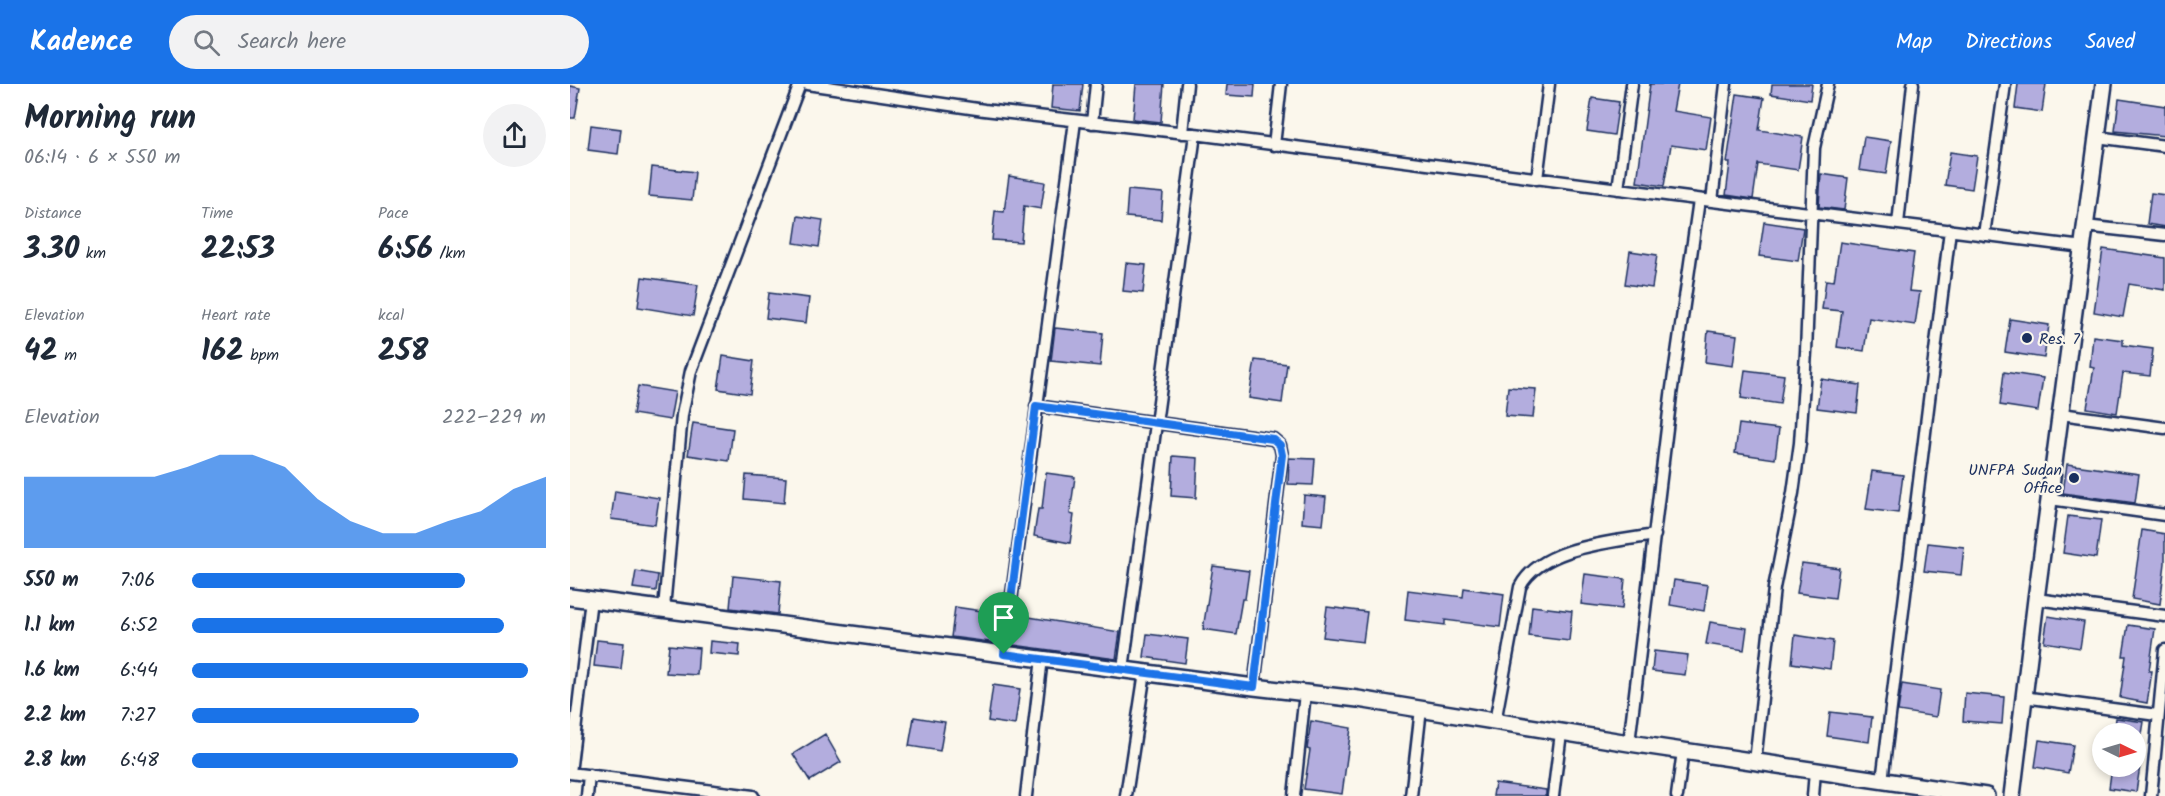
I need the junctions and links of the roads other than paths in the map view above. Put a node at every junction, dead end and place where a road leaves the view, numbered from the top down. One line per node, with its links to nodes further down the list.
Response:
1 (800, 84): 42 (street)
2 (807, 84): 13 (street)
3 (1096, 84): 15 (street)
4 (1187, 84): 16 (street)
5 (1281, 84): 19 (street)
6 (1549, 84): 21 (street)
7 (1632, 84): 22 (street)
8 (1726, 84): 24 (street)
9 (1828, 84): 25 (street)
10 (1913, 84): 26 (street)
11 (2005, 84): 29 (street)
12 (2104, 84): 18 (main road)
13 (831, 86): 14 (street)
14 (1075, 121): 15 (street); 32 (street)
15 (1092, 123): 16 (street)
16 (1182, 133): 17 (street)
17 (1195, 134): 19 (street); 34 (street)
18 (2097, 137): 20 (street); 27 (main road)
19 (1274, 145): 21 (street)
20 (2165, 146)
21 (1537, 179): 22 (street)
22 (1618, 189): 23 (street)
23 (1699, 200): 24 (street); 38 (street)
24 (1712, 201): 25 (street)
25 (1810, 213): 26 (street); 58 (street)
26 (1898, 224): 28 (street)
27 (2085, 226): 30 (street); 31 (main road)
28 (1950, 231): 29 (street); 62 (street)
29 (1984, 235): 31 (street)
30 (2165, 235)
31 (2083, 247): 33 (main road)
32 (1036, 406): 34 (street); 45 (street)
33 (2061, 414): 35 (street); 36 (main road)
34 (1156, 422): 47 (street); 49 (street)
35 (2165, 428)
36 (2050, 499): 37 (street); 41 (main road)
37 (2165, 515)
38 (1655, 536): 54 (street); 56 (street)
39 (570, 597): 40 (main road)
40 (591, 599): 42 (main road); 60 (street)
41 (2036, 599): 43 (street); 51 (main road)
42 (664, 608): 45 (main road)
43 (2165, 616)
44 (2165, 650): 53 (street)
45 (1004, 654): 46 (main road)
46 (1042, 658): 47 (main road); 65 (street)
47 (1123, 669): 48 (main road)
48 (1145, 672): 49 (main road); 66 (street)
49 (1254, 687): 50 (main road)
50 (1305, 693): 52 (main road); 67 (street)
51 (2024, 697): 53 (street); 73 (main road)
52 (1421, 709): 54 (main road); 68 (street)
53 (2157, 715): 74 (street)
54 (1494, 722): 55 (main road)
55 (1561, 733): 56 (main road); 69 (street)
56 (1629, 744): 57 (main road)
57 (1683, 751): 58 (main road); 70 (street)
58 (1755, 762): 59 (main road)
59 (1815, 771): 62 (main road); 71 (street)
60 (570, 773): 61 (street)
61 (589, 776): 63 (street); 64 (street)
62 (1882, 781): 72 (main road)
63 (587, 796)
64 (753, 796)
65 (1026, 796)
66 (1126, 796)
67 (1294, 796)
68 (1411, 796)
69 (1552, 796)
70 (1677, 796)
71 (1814, 796)
72 (1986, 796)
73 (2012, 796)
74 (2151, 796)

